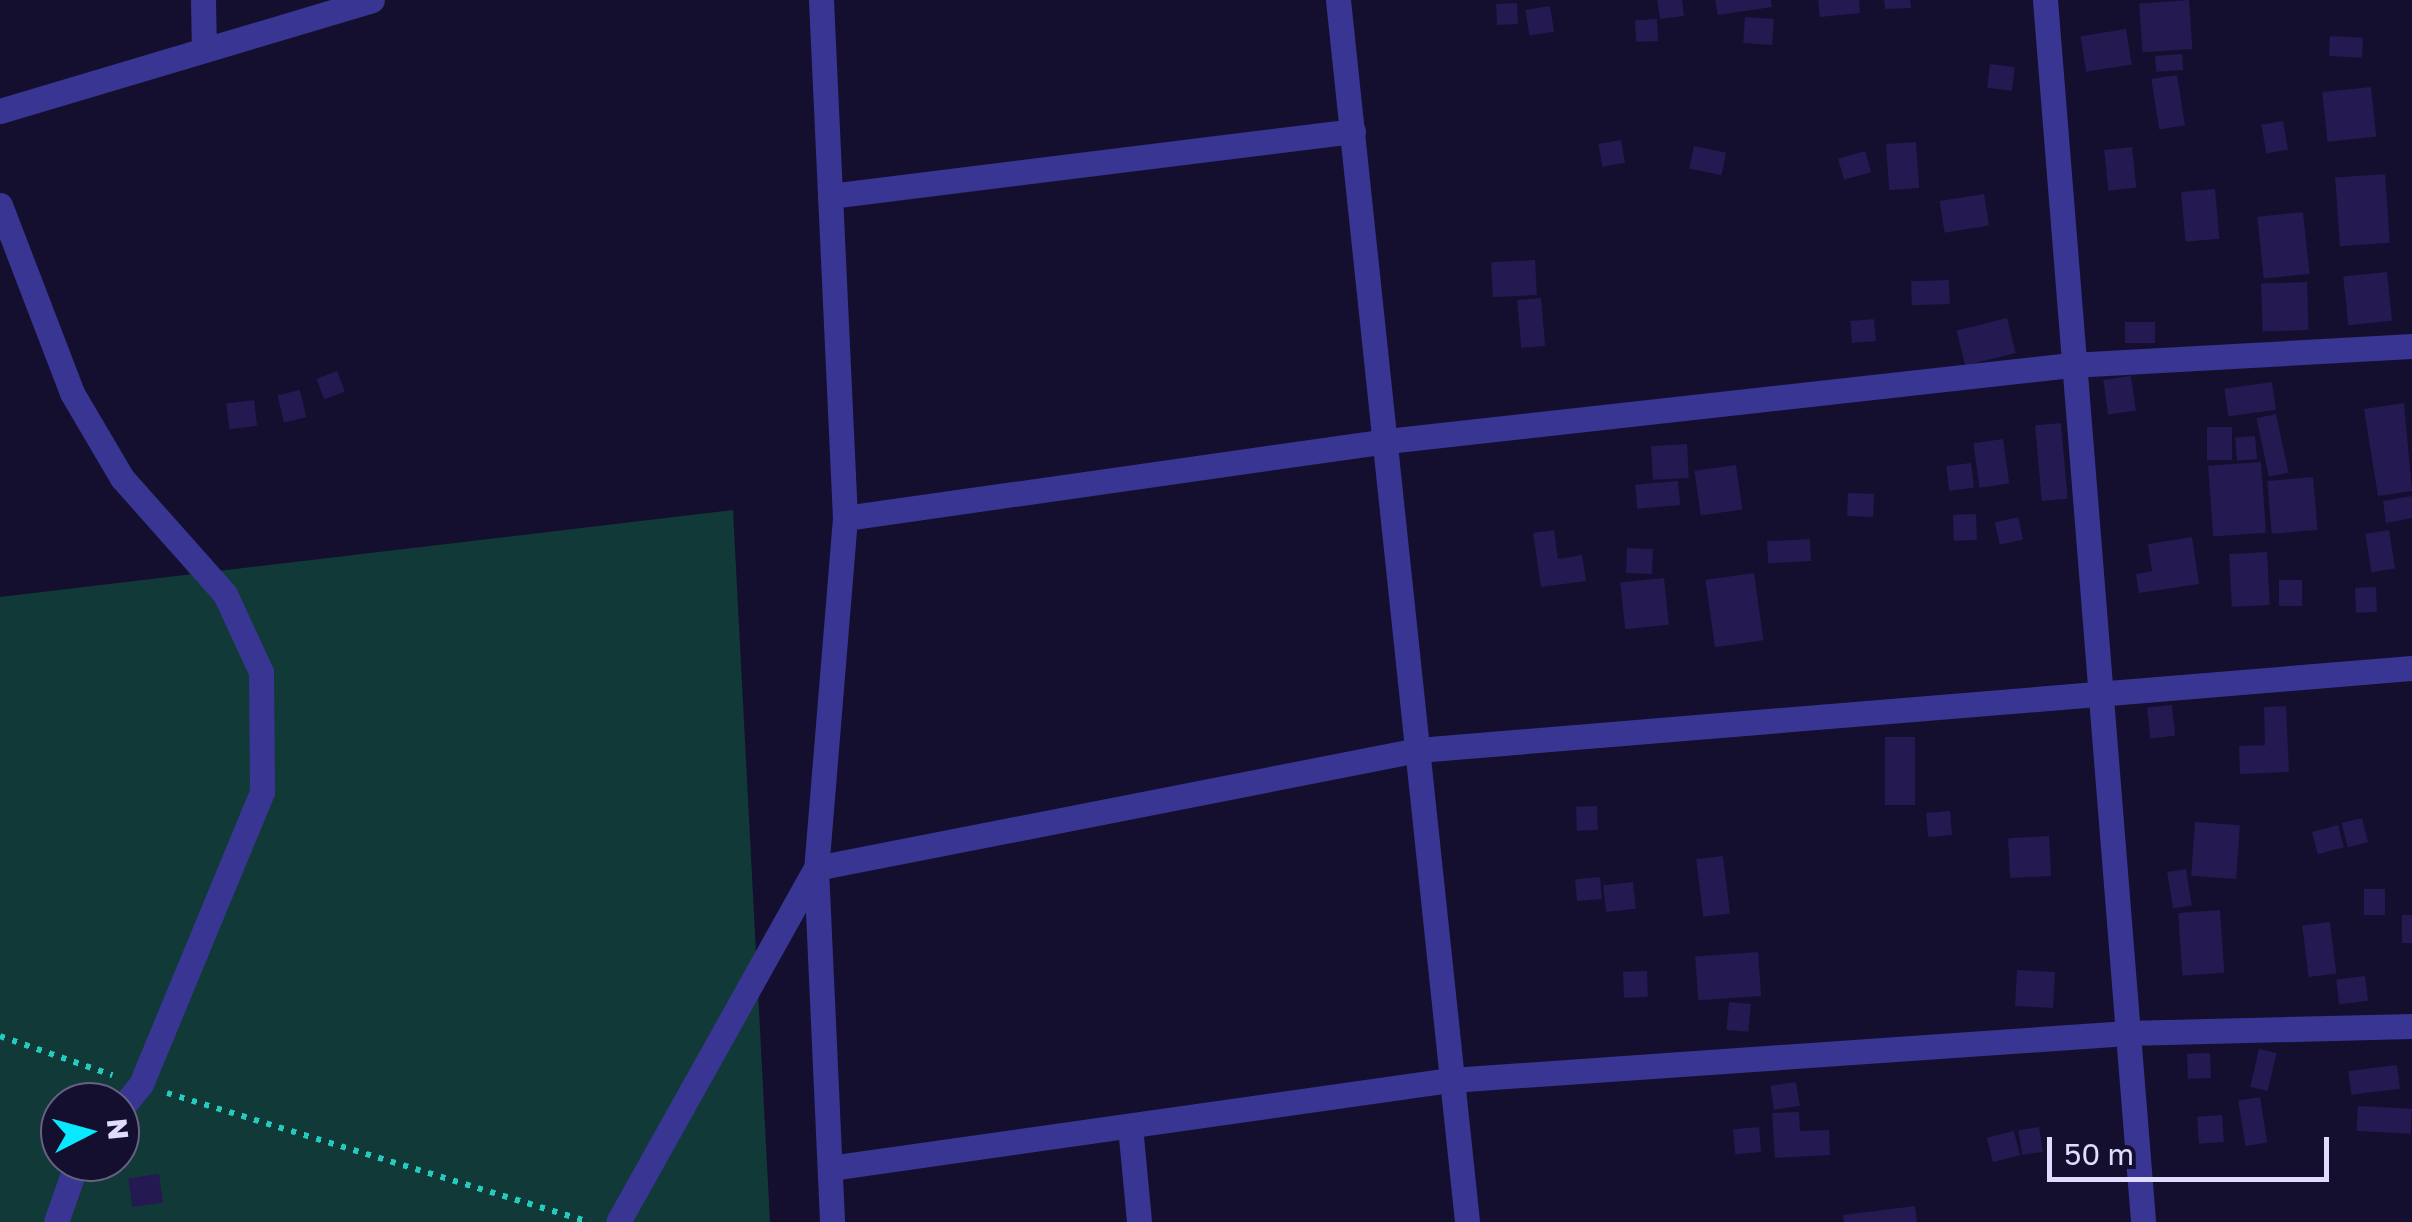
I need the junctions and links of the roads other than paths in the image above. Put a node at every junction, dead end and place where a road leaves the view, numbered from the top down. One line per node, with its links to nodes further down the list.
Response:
1 (203, 0): 6 (street)
2 (372, 0): 6 (street)
3 (822, 0): 9 (street)
4 (1338, 0): 8 (street)
5 (2045, 0): 12 (street)
6 (204, 50): 7 (street)
7 (0, 111)
8 (1353, 132): 9 (street); 13 (street)
9 (830, 196): 14 (street)
10 (0, 204): 22 (street)
11 (2412, 346): 12 (street)
12 (2072, 365): 13 (street); 16 (street)
13 (1387, 441): 14 (street); 17 (street)
14 (846, 518): 18 (street)
15 (2412, 668): 16 (street)
16 (2098, 694): 17 (street); 20 (street)
17 (1418, 750): 18 (street); 21 (street)
18 (816, 868): 24 (street); 27 (street)
19 (2412, 1026): 20 (street)
20 (2127, 1033): 21 (street); 31 (street)
21 (1451, 1080): 23 (street); 30 (street)
22 (140, 1085)
23 (1130, 1126): 24 (street); 29 (street)
24 (830, 1168): 28 (street)
25 (71, 1182): 26 (street)
26 (56, 1222)
27 (618, 1222)
28 (832, 1222)
29 (1138, 1222)
30 (1467, 1222)
31 (2143, 1222)

